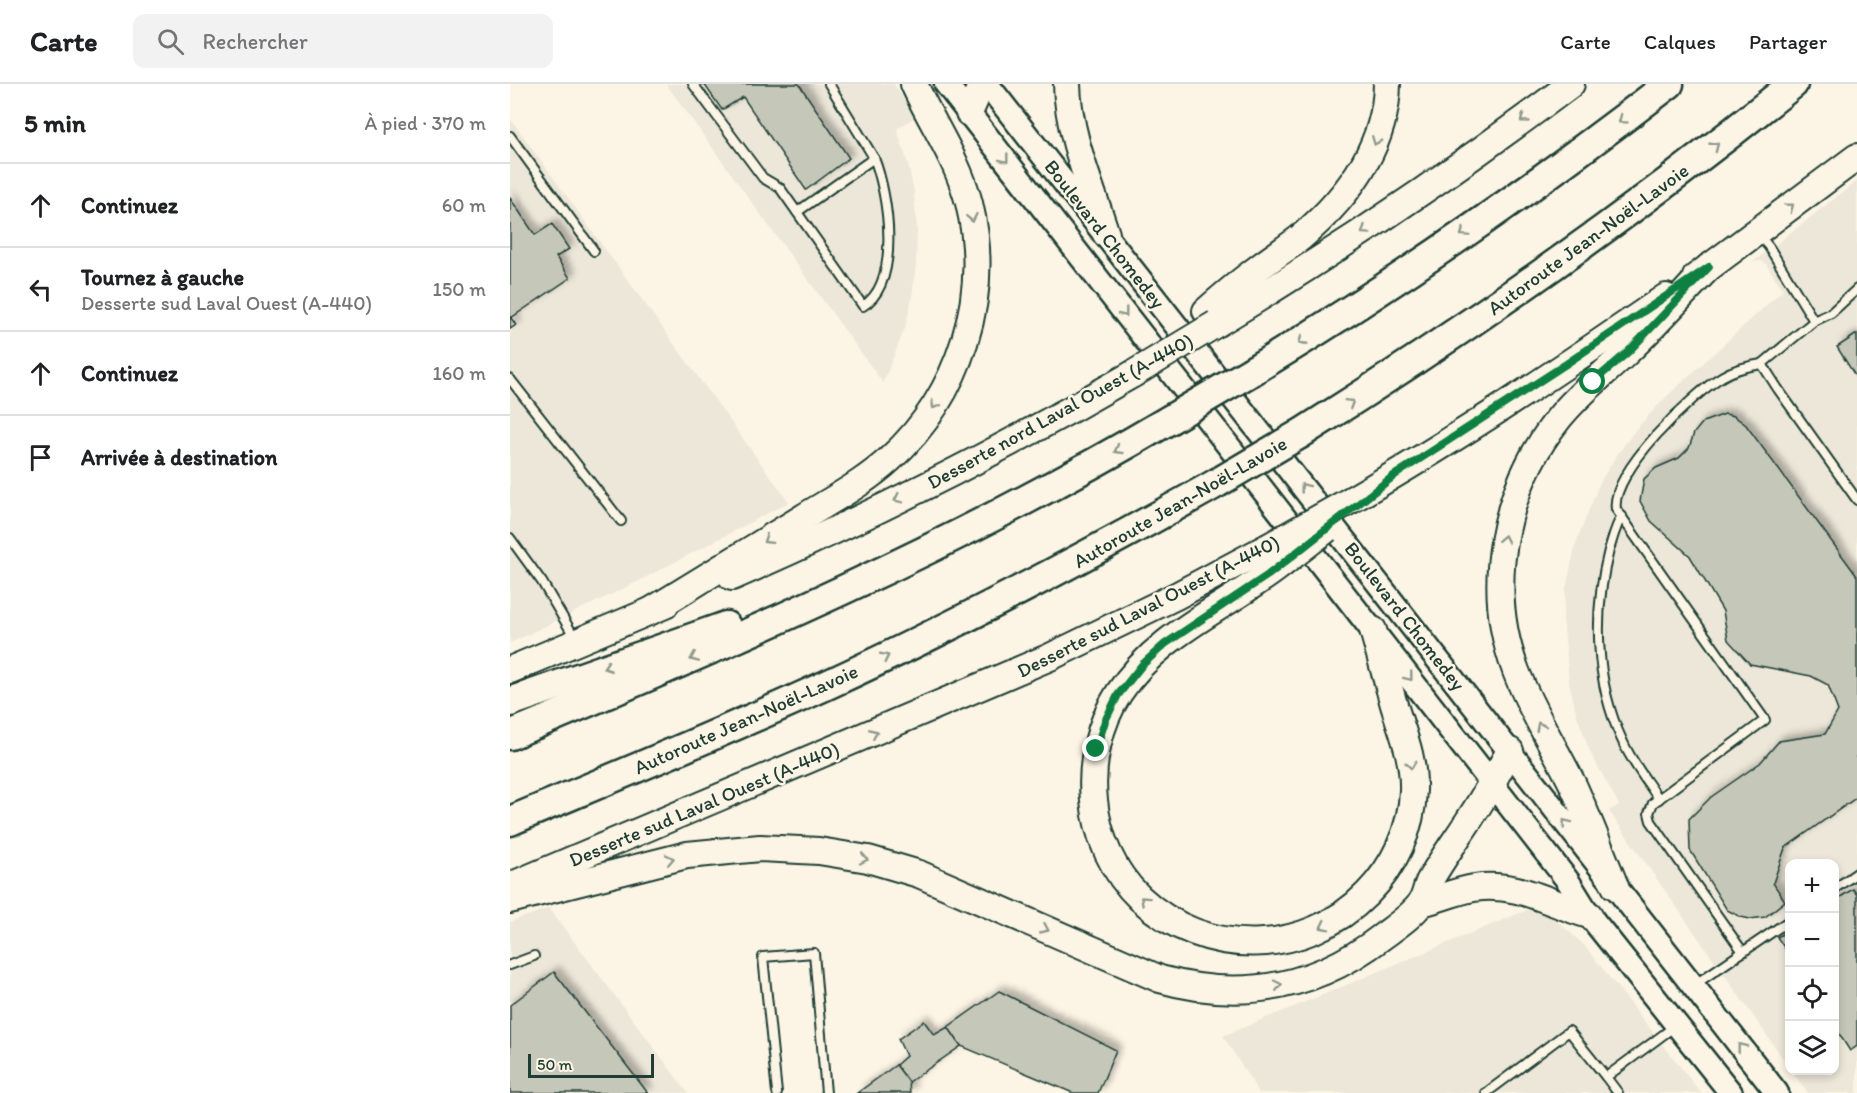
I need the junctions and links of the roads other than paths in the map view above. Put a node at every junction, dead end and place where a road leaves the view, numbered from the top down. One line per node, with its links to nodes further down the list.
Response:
1 (693, 84): 16 (lane)
2 (829, 84): 15 (lane)
3 (914, 84): 32 (main road, one-way to 32)
4 (946, 84): 12 (street, Boulevard Chomedey)
5 (982, 84): 12 (main road)
6 (987, 84): 18 (street, Boulevard Chomedey)
7 (1066, 84): 18 (main road)
8 (1387, 84): 22 (main road, one-way to 22)
9 (1571, 84): 22 (main road, Desserte nord Laval Ouest (A-440), one-way to 22)
10 (1669, 84): 31 (highway, one-way to 31, bridge)
11 (1793, 84): 41 (highway, Autoroute Jean-Noël-Lavoie, one-way to 11, bridge)
12 (969, 113): 33 (street, Boulevard Chomedey, one-way to 33)
13 (510, 136): 19 (lane)
14 (1857, 157): 17 (main road, one-way to 14)
15 (874, 158): 16 (lane); 16 (lane)
16 (797, 212)
17 (1756, 232): 20 (main road); 23 (lane)
18 (1106, 234): 38 (street, Boulevard Chomedey, one-way to 18)
19 (594, 251)
20 (1709, 267): 30 (main road, bridge); 44 (main road, one-way to 20)
21 (1857, 290): 23 (lane)
22 (1211, 318): 32 (main road, Desserte nord Laval Ouest (A-440), one-way to 32, bridge)
23 (1814, 321): 24 (lane)
24 (1762, 364): 26 (lane); 27 (lane)
25 (510, 378): 28 (lane)
26 (1857, 500)
27 (1622, 516): 40 (lane); 40 (lane)
28 (621, 521)
29 (510, 538): 34 (lane)
30 (1275, 555): 33 (main road, one-way to 30); 43 (main road, Desserte sud Laval Ouest (A-440), one-way to 30)
31 (900, 565): 36 (highway, one-way to 36); 37 (highway, one-way to 37)
32 (649, 612): 34 (main road, Desserte nord Laval Ouest (A-440))
33 (1373, 630): 39 (street, Boulevard Chomedey, one-way to 39)
34 (577, 642): 35 (main road, Desserte nord Laval Ouest (A-440))
35 (510, 670)
36 (510, 702)
37 (510, 735)
38 (1510, 751): 39 (main road); 44 (street, Boulevard Chomedey, one-way to 38)
39 (1491, 783): 47 (main road); 48 (street, Boulevard Chomedey)
40 (1659, 799): 50 (lane)
41 (510, 821)
42 (1857, 873): 45 (lane)
43 (510, 886)
44 (1616, 886): 53 (street, Boulevard Chomedey)
45 (1839, 886)
46 (510, 900): 47 (main road, one-way to 47)
47 (1421, 903): 48 (main road)
48 (1589, 915): 54 (street, Boulevard Chomedey)
49 (1785, 923): 50 (lane)
50 (1743, 952): 53 (lane)
51 (534, 956): 52 (lane)
52 (510, 965)
53 (1693, 986): 61 (street, Boulevard Chomedey, one-way to 53)
54 (1676, 1025): 55 (lane); 60 (street, Boulevard Chomedey)
55 (1606, 1077): 58 (lane); 59 (lane)
56 (777, 1093): 57 (lane)
57 (826, 1093)
58 (1486, 1093)
59 (1618, 1093)
60 (1731, 1093)
61 (1777, 1093)

